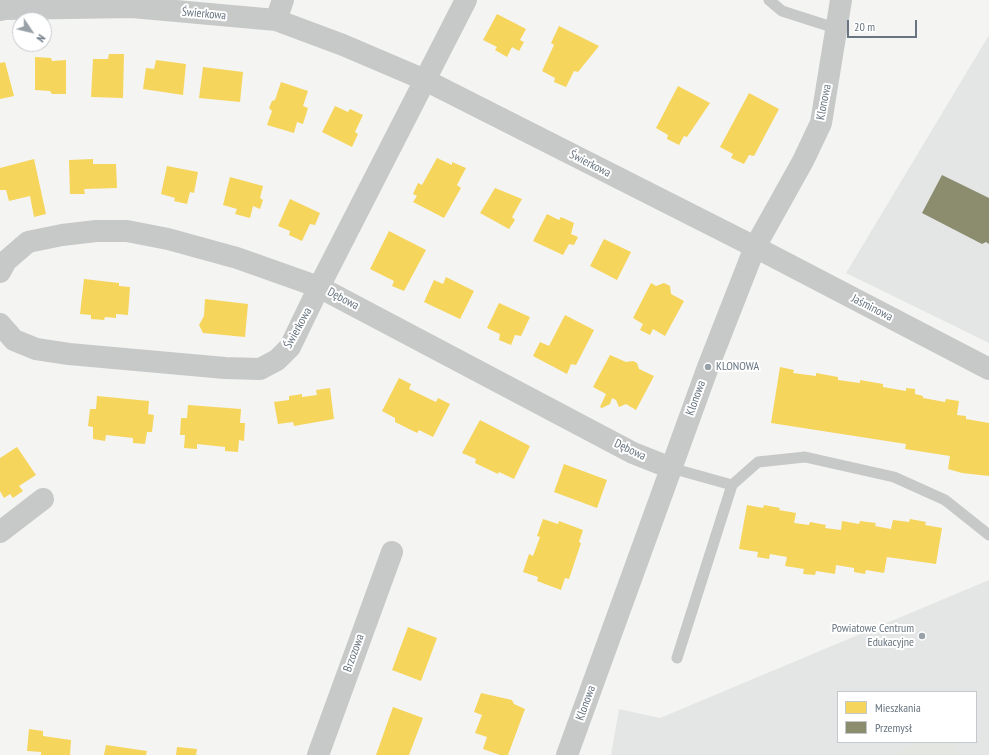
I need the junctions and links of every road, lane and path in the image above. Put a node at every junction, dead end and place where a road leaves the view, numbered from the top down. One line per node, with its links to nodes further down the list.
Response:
1 (283, 0): 7 (street)
2 (466, 0): 9 (street, Świerkowa)
3 (769, 0): 8 (lane)
4 (841, 0): 8 (street, Klonowa)
5 (132, 3): 6 (street, Świerkowa); 7 (street, Świerkowa)
6 (3, 6)
7 (276, 20): 9 (street, Świerkowa)
8 (838, 29): 10 (street, Klonowa)
9 (425, 80): 10 (street, Świerkowa); 12 (street, Świerkowa)
10 (755, 247): 14 (street, Jaśminowa); 15 (street, Klonowa)
11 (0, 272): 12 (street, Dębowa)
12 (319, 286): 13 (street, Świerkowa); 15 (street, Dębowa)
13 (0, 324)
14 (989, 369)
15 (671, 468): 16 (lane); 23 (street, Klonowa)
16 (732, 485): 19 (lane); 21 (lane)
17 (43, 499): 18 (street)
18 (0, 532)
19 (989, 536)
20 (392, 552): 22 (street, Brzozowa)
21 (676, 658)
22 (318, 755)
23 (567, 755)

